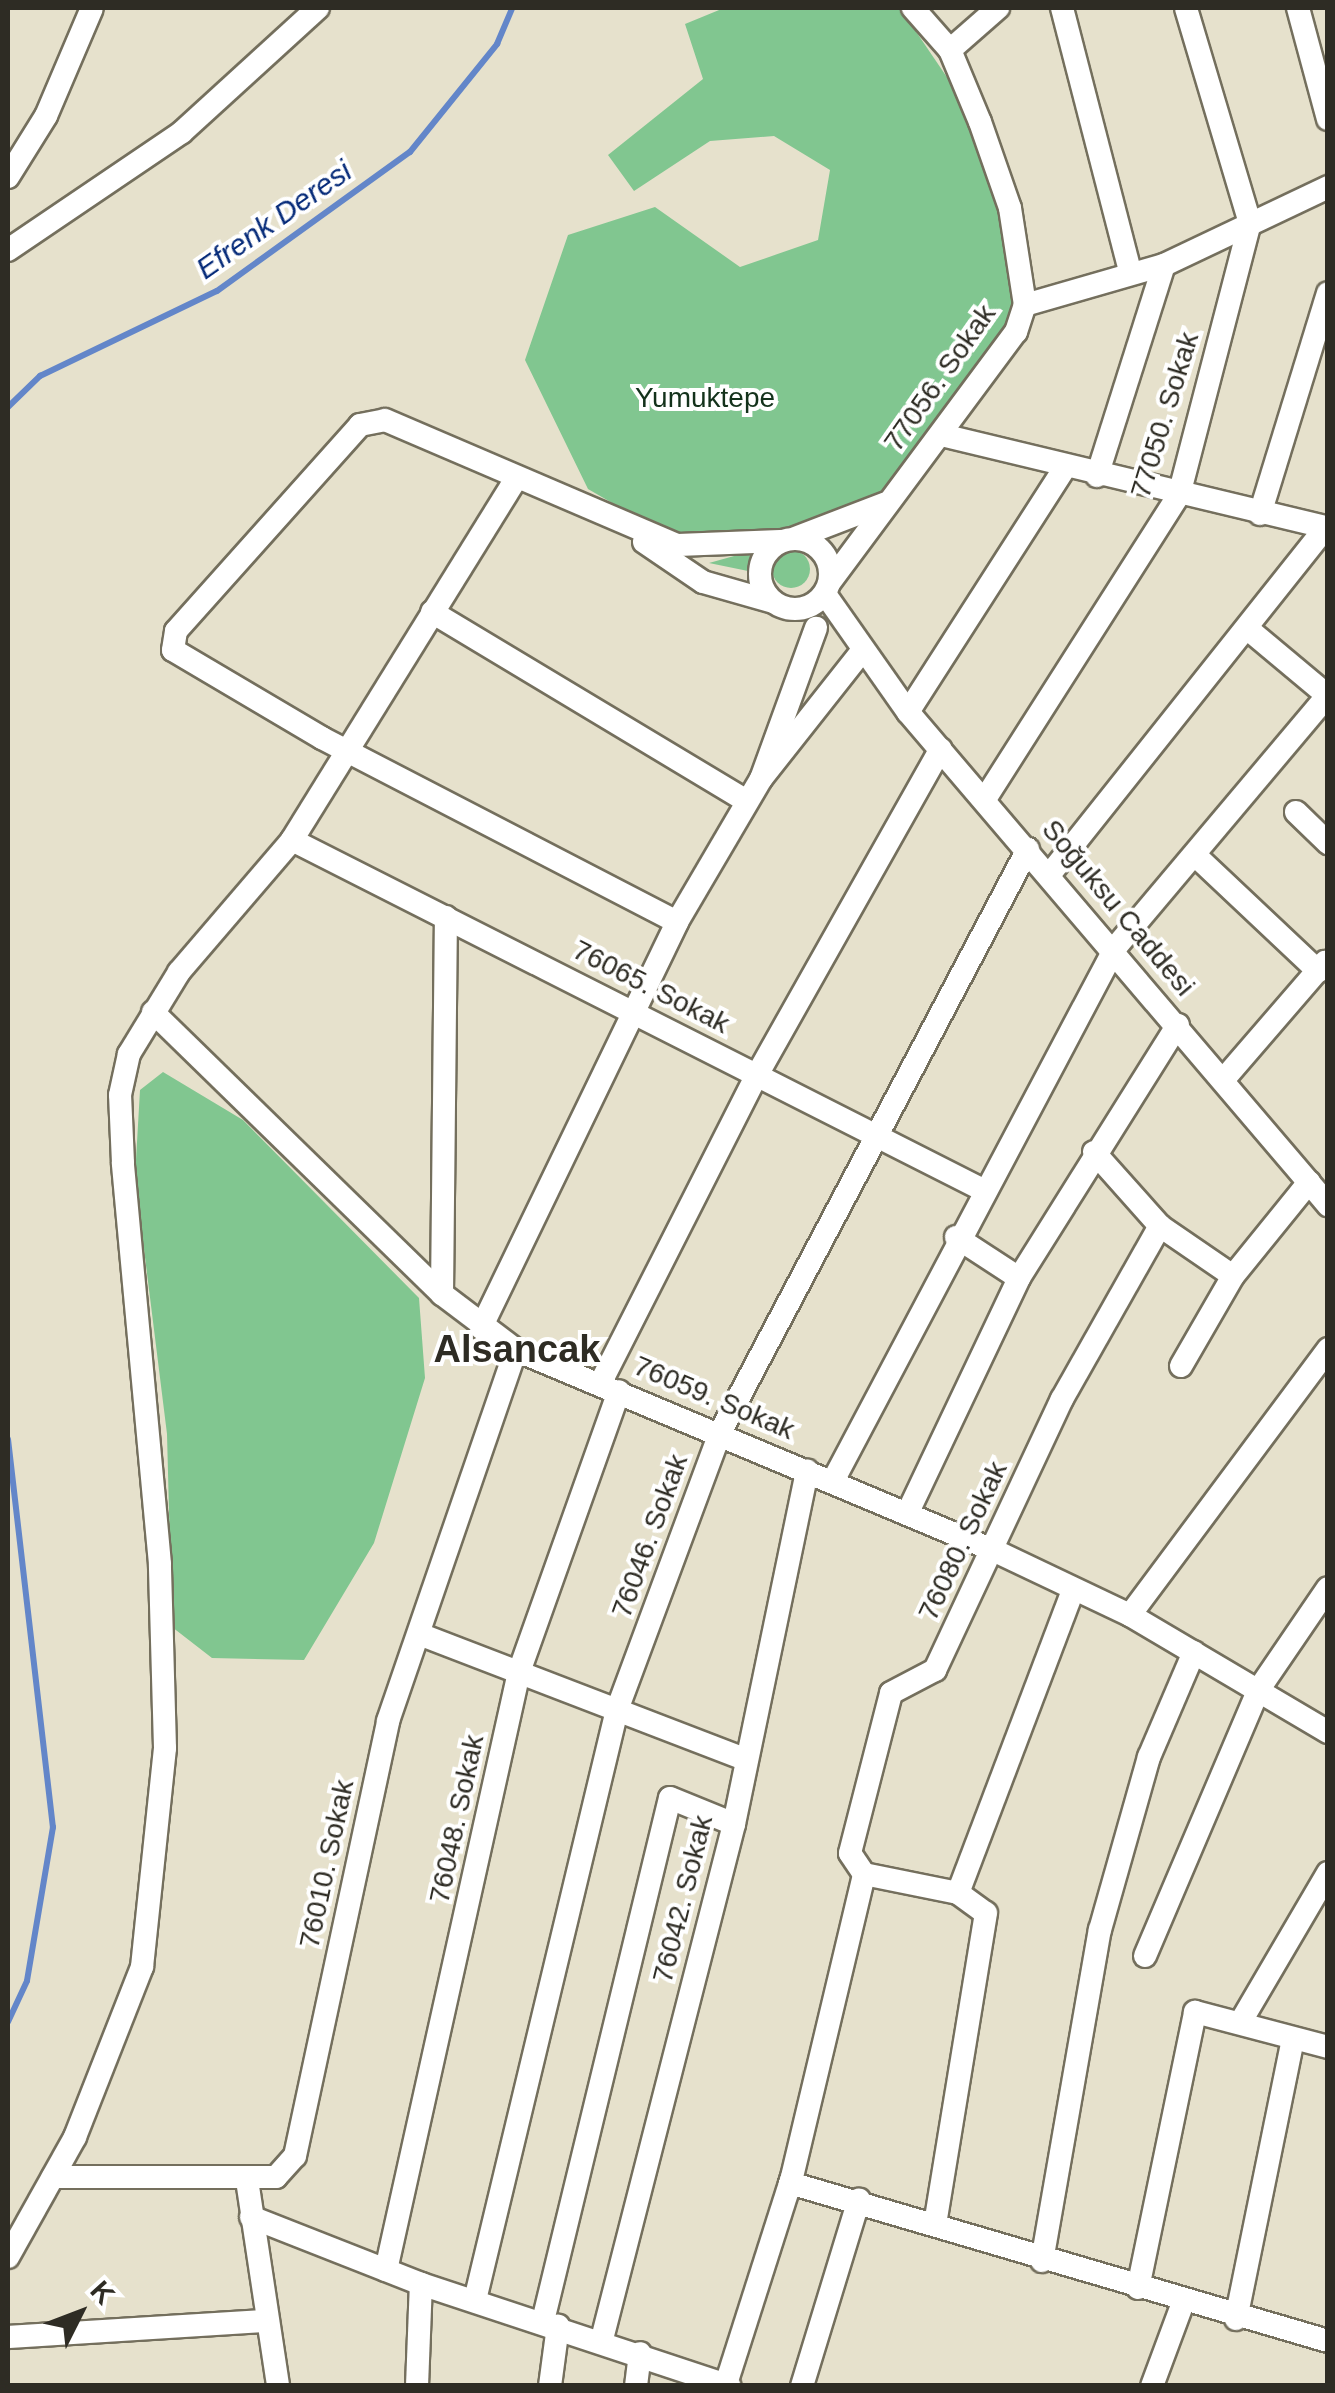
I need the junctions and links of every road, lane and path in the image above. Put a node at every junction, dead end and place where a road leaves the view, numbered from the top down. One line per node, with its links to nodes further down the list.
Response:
1 (92, 8): 10 (street)
2 (318, 8): 13 (street)
3 (913, 8): 8 (street, 77056. Sokak)
4 (998, 8): 8 (street)
5 (1062, 8): 15 (street)
6 (1186, 8): 12 (street)
7 (1298, 8): 9 (street)
8 (950, 50): 17 (street, 77056. Sokak)
9 (1328, 119)
10 (11, 167)
11 (1328, 187): 12 (street)
12 (1250, 223): 14 (street); 22 (street, 77050. Sokak)
13 (8, 250)
14 (1164, 265): 15 (street); 20 (street)
15 (1130, 271): 17 (street)
16 (1328, 293): 24 (street)
17 (1025, 305): 18 (street, 77056. Sokak)
18 (942, 435): 19 (street); 23 (street, 77056. Sokak)
19 (1064, 468): 20 (street); 35 (street)
20 (1097, 476): 22 (street)
21 (515, 480): 25 (street); 30 (street); 36 (street)
22 (1178, 495): 24 (street); 39 (street, 77050. Sokak)
23 (886, 503): 27 (street); 28 (street, 77056. Sokak)
24 (1260, 514): 26 (street)
25 (620, 527): 27 (street); 29 (street)
26 (1327, 528): 32 (street)
27 (789, 539): 28 (street); 29 (street)
28 (827, 588): 31 (street); 33 (street, Soğuksu Caddesi)
29 (773, 602): 31 (street)
30 (432, 612): 36 (street); 40 (street)
31 (811, 618): 33 (street); 38 (street)
32 (1248, 629): 34 (street); 46 (street)
33 (864, 650): 35 (street, Soğuksu Caddesi); 38 (street)
34 (1327, 696): 45 (street)
35 (908, 712): 37 (street, Soğuksu Caddesi)
36 (345, 745): 42 (street); 48 (street)
37 (941, 750): 39 (street, Soğuksu Caddesi); 54 (street, 76048. Sokak)
38 (761, 778): 40 (street)
39 (984, 799): 44 (street, Soğuksu Caddesi)
40 (746, 800): 48 (street)
41 (1296, 812): 43 (street)
42 (292, 840): 47 (street, 76065. Sokak); 52 (street)
43 (1328, 843)
44 (1028, 849): 46 (street, Soğuksu Caddesi); 56 (street, 76046. Sokak)
45 (1196, 856): 49 (street); 50 (street)
46 (1050, 874): 49 (street, Soğuksu Caddesi)
47 (446, 917): 51 (street, 76065. Sokak); 65 (street)
48 (677, 922): 51 (street)
49 (1115, 948): 53 (street, Soğuksu Caddesi); 59 (street)
50 (1323, 965): 55 (street)
51 (633, 1011): 54 (street, 76065. Sokak); 66 (street)
52 (153, 1012): 65 (street, 76059. Sokak); 94 (street)
53 (1178, 1026): 55 (street, Soğuksu Caddesi); 57 (street)
54 (757, 1074): 56 (street, 76065. Sokak); 70 (street, 76048. Sokak)
55 (1224, 1078): 58 (street, Soğuksu Caddesi)
56 (874, 1133): 59 (street, 76065. Sokak); 71 (street, 76046. Sokak)
57 (1094, 1152): 61 (street); 64 (street)
58 (1309, 1182): 60 (street, Soğuksu Caddesi); 63 (street)
59 (981, 1189): 62 (street)
60 (1328, 1205)
61 (1160, 1226): 63 (street); 75 (street, 76080. Sokak)
62 (956, 1238): 64 (street); 73 (street)
63 (1233, 1276): 69 (street)
64 (1019, 1278): 74 (street)
65 (442, 1294): 66 (street, 76059. Sokak)
66 (481, 1328): 67 (street, 76059. Sokak)
67 (516, 1350): 70 (street, 76059. Sokak); 79 (street, 76010. Sokak)
68 (1328, 1350): 78 (street)
69 (1181, 1366)
70 (610, 1388): 71 (street, 76059. Sokak); 81 (street, 76048. Sokak)
71 (721, 1431): 72 (street, 76059. Sokak); 83 (street, 76046. Sokak)
72 (806, 1470): 73 (street, 76059. Sokak); 85 (street, 76042. Sokak)
73 (834, 1479): 74 (street, 76059. Sokak)
74 (908, 1512): 75 (street, 76059. Sokak)
75 (995, 1552): 77 (street, 76059. Sokak); 88 (street, 76080. Sokak)
76 (1328, 1588): 82 (street)
77 (1074, 1590): 78 (street, 76059. Sokak); 89 (street)
78 (1130, 1615): 80 (street, 76059. Sokak)
79 (419, 1634): 81 (street); 95 (street, 76010. Sokak)
80 (1194, 1652): 82 (street, 76059. Sokak); 101 (street)
81 (519, 1672): 83 (street); 102 (street, 76048. Sokak)
82 (1260, 1689): 84 (street, 76059. Sokak); 90 (street)
83 (617, 1710): 85 (street); 105 (street, 76046. Sokak)
84 (1328, 1732)
85 (742, 1758): 86 (street, 76042. Sokak)
86 (734, 1824): 109 (street); 111 (street, 76042. Sokak)
87 (1328, 1873): 91 (street)
88 (864, 1874): 89 (street); 96 (street)
89 (958, 1894): 99 (street)
90 (1145, 1956)
91 (1240, 2023): 92 (street); 104 (street)
92 (1293, 2039): 93 (street); 107 (street)
93 (1328, 2048)
94 (53, 2177): 95 (street, 76010. Sokak); 100 (street)
95 (247, 2180): 98 (street)
96 (790, 2183): 97 (street); 114 (street)
97 (859, 2200): 99 (street); 119 (street)
98 (252, 2217): 102 (street); 108 (street)
99 (935, 2224): 101 (street)
100 (8, 2257)
101 (1042, 2261): 104 (street)
102 (386, 2270): 103 (street)
103 (421, 2284): 105 (street); 116 (street)
104 (1138, 2288): 106 (street)
105 (475, 2300): 109 (street)
106 (1184, 2300): 107 (street); 120 (street)
107 (1236, 2319): 112 (street)
108 (265, 2322): 110 (street); 115 (street)
109 (551, 2323): 111 (street); 117 (street)
110 (8, 2337)
111 (602, 2339): 113 (street)
112 (1328, 2340)
113 (640, 2353): 114 (street); 118 (street)
114 (728, 2385)
115 (278, 2386)
116 (417, 2386)
117 (550, 2386)
118 (636, 2386)
119 (802, 2386)
120 (1152, 2386)

